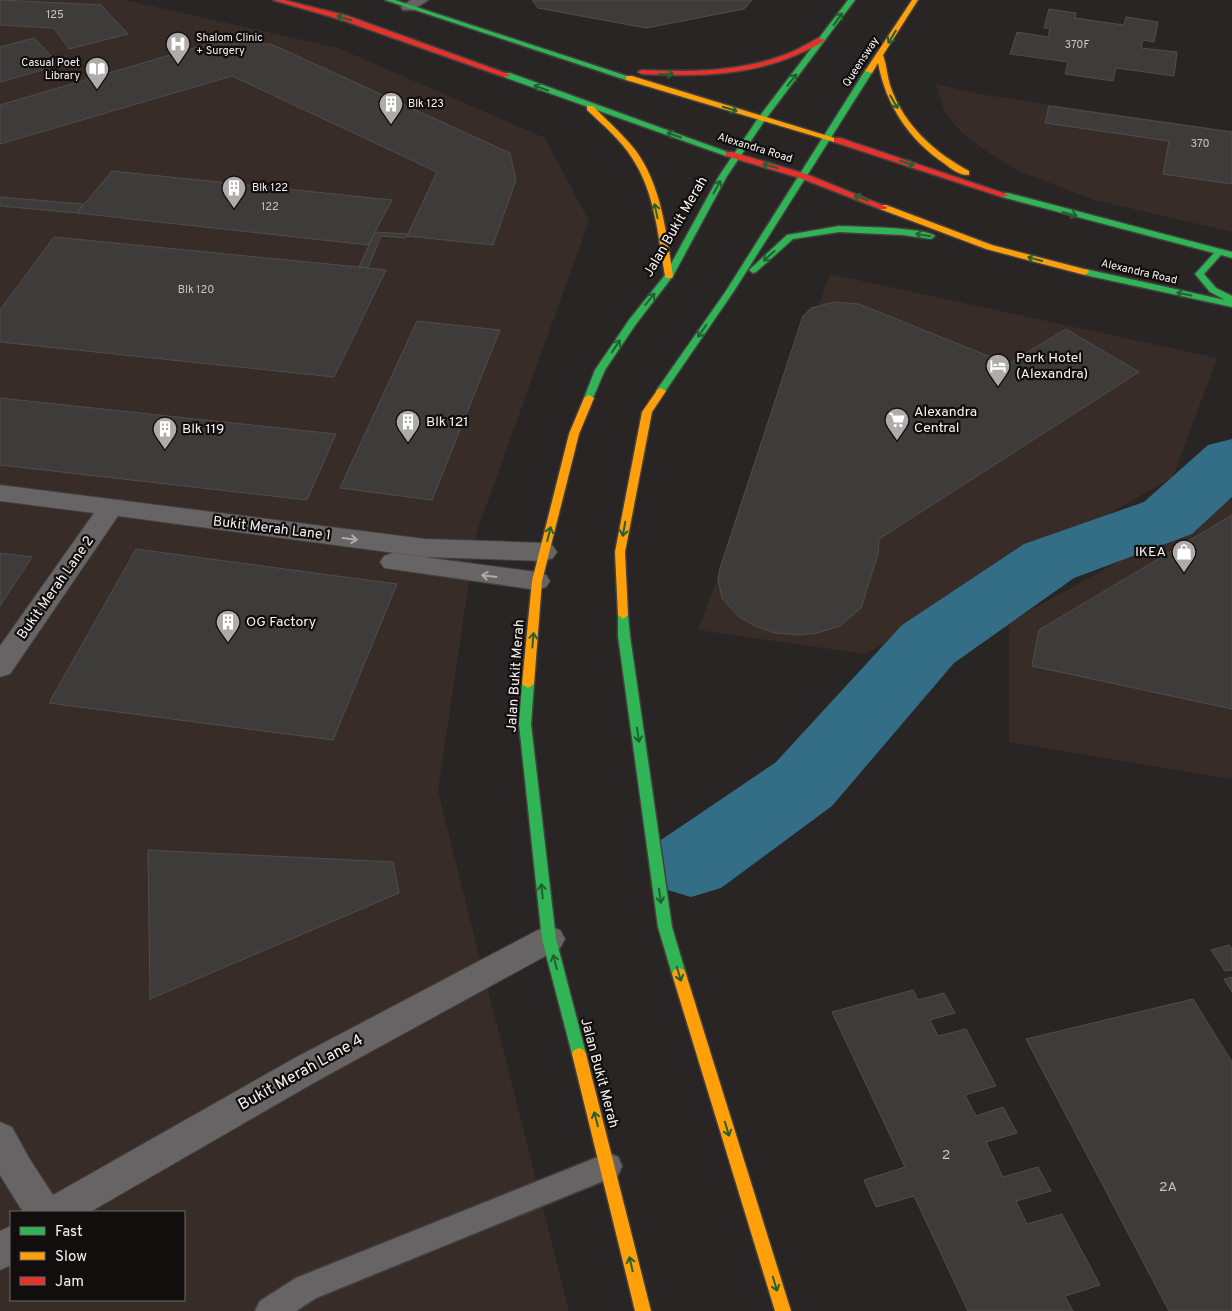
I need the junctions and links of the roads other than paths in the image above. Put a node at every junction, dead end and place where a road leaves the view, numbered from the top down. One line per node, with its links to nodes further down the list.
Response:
1 (276, 0): 10 (main road, Alexandra Road, one-way to 1)
2 (388, 0): 6 (main road)
3 (421, 0): 6 (lane)
4 (852, 0): 7 (main road, one-way to 4)
5 (914, 0): 8 (main road, Queensway, one-way to 8)
6 (408, 7): 9 (main road)
7 (824, 39): 9 (main road, one-way to 7); 11 (main road, one-way to 7)
8 (880, 55): 12 (main road, Queensway); 15 (main road, one-way to 15)
9 (600, 69): 11 (main road, one-way to 11)
10 (587, 105): 13 (main road, Alexandra Road, one-way to 10); 19 (main road, one-way to 10)
11 (762, 119): 12 (main road); 13 (main road, Jalan Bukit Merah)
12 (828, 137): 14 (main road); 15 (main road, one-way to 15)
13 (737, 157): 14 (main road, Alexandra Road, one-way to 13); 19 (main road, Jalan Bukit Merah, one-way to 13)
14 (804, 176): 16 (main road, Alexandra Road, one-way to 14); 20 (main road)
15 (1023, 201): 17 (main road, one-way to 17)
16 (989, 246): 20 (main road, one-way to 20); 22 (main road, Alexandra Road, one-way to 16)
17 (1219, 252): 18 (main road); 21 (main road)
18 (1232, 255)
19 (669, 276): 26 (main road, Jalan Bukit Merah, one-way to 19)
20 (730, 291): 34 (main road, one-way to 34)
21 (1232, 300)
22 (1232, 304)
23 (0, 493): 25 (street, Bukit Merah Lane 1)
24 (0, 508): 25 (street, Bukit Merah Lane 1)
25 (106, 515): 26 (street, Bukit Merah Lane 1, one-way to 26); 27 (street, Bukit Merah Lane 1, one-way to 25); 28 (street, Bukit Merah Lane 2)
26 (544, 552): 27 (main road, Jalan Bukit Merah)
27 (537, 581): 29 (main road, Jalan Bukit Merah, one-way to 27)
28 (0, 667)
29 (549, 939): 31 (main road, Jalan Bukit Merah, one-way to 29); 33 (street, Bukit Merah Lane 4)
30 (0, 1138): 32 (street)
31 (608, 1166): 35 (lane); 36 (main road, Jalan Bukit Merah, one-way to 31)
32 (42, 1211)
33 (59, 1211)
34 (779, 1310)
35 (270, 1311)
36 (643, 1311)

